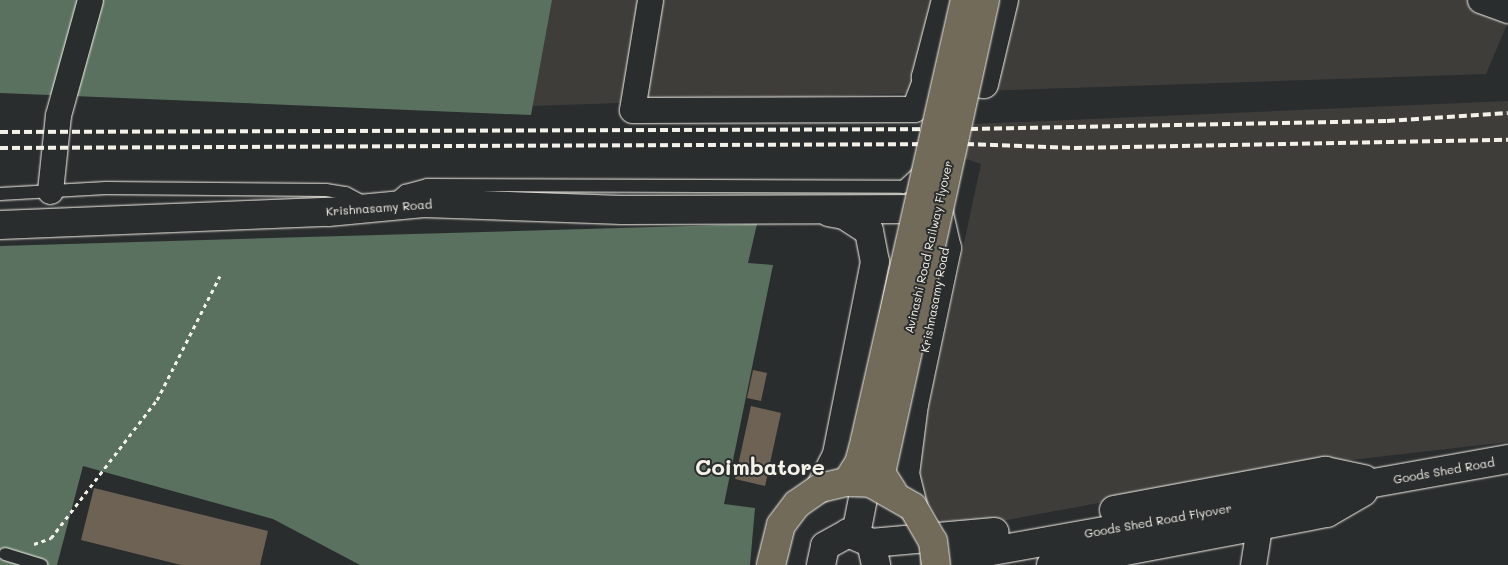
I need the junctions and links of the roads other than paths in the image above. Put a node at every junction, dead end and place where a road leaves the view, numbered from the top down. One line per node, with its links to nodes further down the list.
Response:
1 (90, 0): 11 (street)
2 (650, 0): 9 (street)
3 (946, 0): 9 (main road)
4 (965, 0): 18 (highway, Avinashi Road Railway Flyover, bridge)
5 (985, 0): 20 (highway, Avinashi Road Railway Flyover, bridge)
6 (1004, 0): 9 (main road)
7 (1480, 0): 8 (street)
8 (1508, 10)
9 (926, 78)
10 (937, 155): 13 (lane)
11 (50, 191): 12 (lane); 13 (lane)
12 (0, 194)
13 (379, 208): 14 (main road, Krishnasamy Road); 15 (main road, Krishnasamy Road)
14 (818, 209): 19 (main road, Krishnasamy Road); 20 (main road, Krishnasamy Road)
15 (0, 225)
16 (1508, 459): 17 (main road, Goods Shed Road)
17 (1380, 482): 21 (main road); 22 (main road); 25 (main road, Goods Shed Road Flyover)
18 (856, 485): 19 (highway, bridge); 20 (highway, bridge); 22 (main road)
19 (820, 488): 27 (highway, bridge)
20 (903, 499): 25 (highway, Avinashi Road Railway Flyover, bridge)
21 (1259, 526): 24 (main road); 30 (street)
22 (868, 547): 28 (main road)
23 (5, 554): 26 (lane)
24 (1104, 560): 29 (main road)
25 (936, 563)
26 (41, 565)
27 (771, 565)
28 (821, 565)
29 (1051, 565)
30 (1253, 565)

